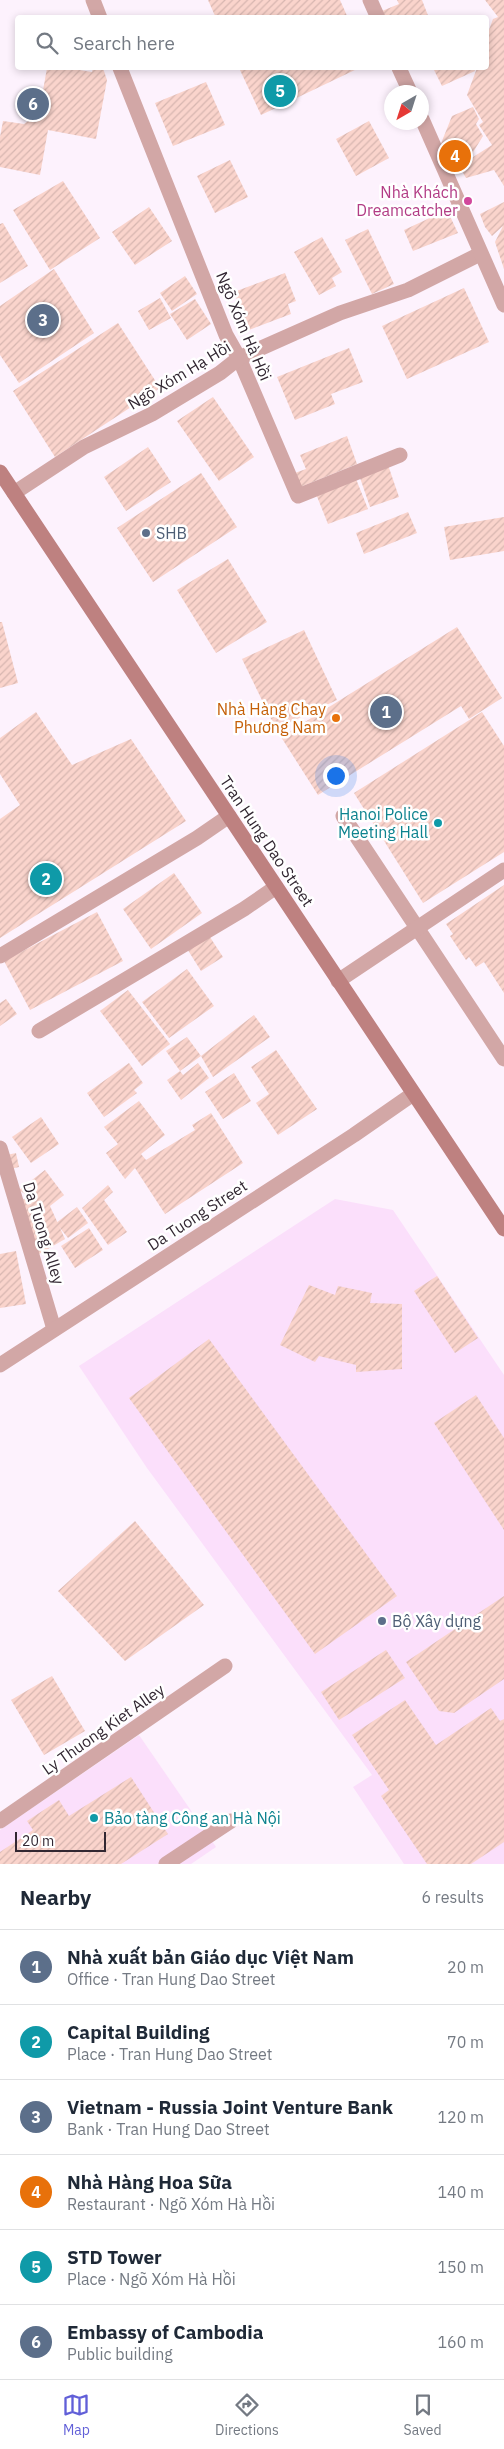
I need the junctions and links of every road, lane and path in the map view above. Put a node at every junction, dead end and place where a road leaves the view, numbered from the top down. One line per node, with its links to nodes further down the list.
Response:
1 (94, 0): 3 (street)
2 (370, 0): 4 (street)
3 (99, 15)
4 (377, 15)
5 (121, 70): 11 (street, Ngõ Xóm Hà Hồi)
6 (400, 70): 7 (street)
7 (407, 85)
8 (427, 130): 9 (street)
9 (480, 254): 10 (street); 11 (street, Ngõ Xóm Hạ Hồi)
10 (504, 305)
11 (239, 358): 12 (street, Ngõ Xóm Hà Hồi); 14 (street, Ngõ Xóm Hạ Hồi)
12 (400, 455)
13 (0, 472): 14 (main road, Tran Hung Dao Street)
14 (14, 493): 15 (main road, Tran Hung Dao Street)
15 (229, 816): 18 (main road, Tran Hung Dao Street); 20 (street)
16 (343, 816): 19 (street)
17 (504, 870): 19 (street)
18 (276, 887): 21 (main road, Tran Hung Dao Street); 22 (street)
19 (417, 926): 21 (street); 23 (street)
20 (0, 956)
21 (338, 981): 24 (main road, Tran Hung Dao Street)
22 (39, 1031)
23 (504, 1059)
24 (413, 1094): 26 (main road, Tran Hung Dao Street); 27 (street, Da Tuong Street)
25 (0, 1148): 27 (street, Da Tuong Alley)
26 (503, 1227)
27 (54, 1329): 28 (street, Da Tuong Street)
28 (0, 1364)
29 (225, 1666): 30 (street, Ly Thuong Kiet Alley)
30 (0, 1821)
31 (231, 1821): 32 (street)
32 (166, 1864)

